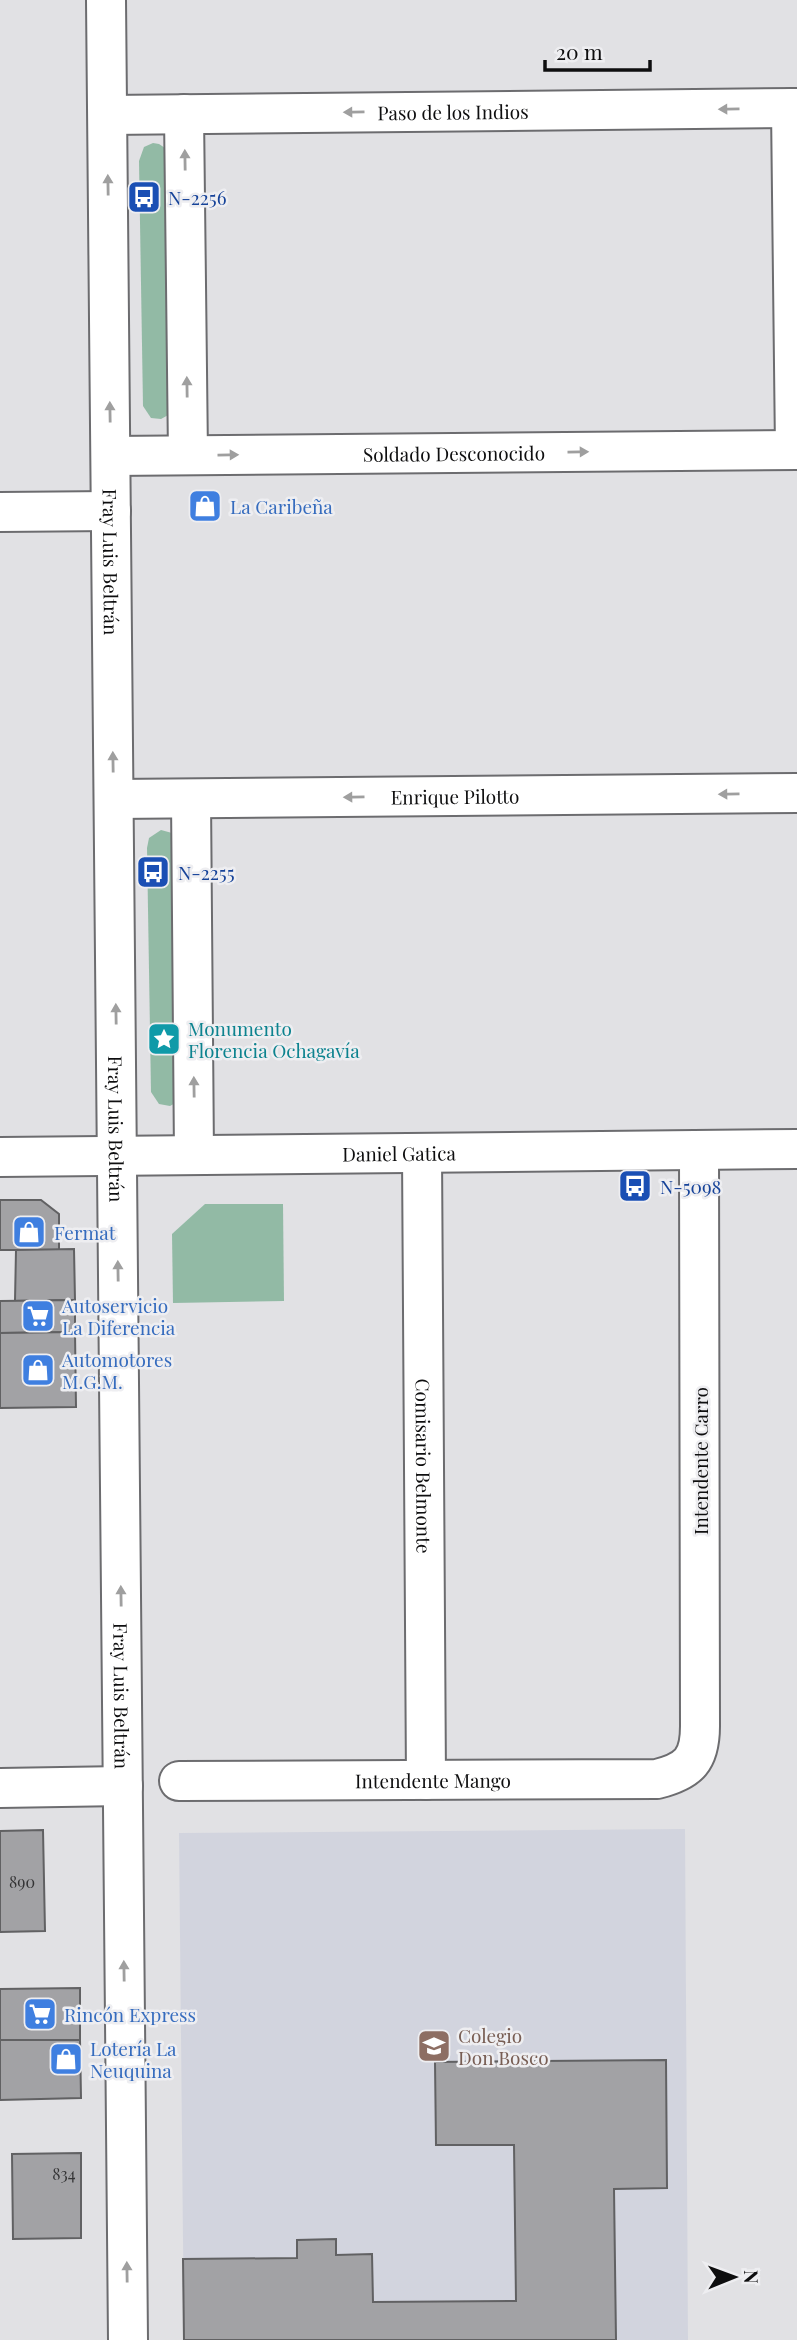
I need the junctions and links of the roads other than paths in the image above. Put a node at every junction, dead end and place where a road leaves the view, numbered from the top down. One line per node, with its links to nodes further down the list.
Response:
1 (106, 0): 4 (street, Fray Luis Beltrán)
2 (794, 108): 3 (street, Paso de los Indios, one-way to 3); 5 (street)
3 (184, 114): 4 (street, Paso de los Indios); 6 (street, one-way to 3)
4 (108, 115): 7 (street, Fray Luis Beltrán, one-way to 4)
5 (796, 450): 6 (street, Soldado Desconocido, one-way to 5)
6 (188, 455): 7 (street, Soldado Desconocido)
7 (111, 456): 8 (street, Fray Luis Beltrán)
8 (111, 511): 9 (street); 11 (street, Fray Luis Beltrán, one-way to 8)
9 (0, 512)
10 (797, 793): 12 (street, Enrique Pilotto, one-way to 12)
11 (114, 799): 12 (street, Enrique Pilotto); 17 (street, Fray Luis Beltrán, one-way to 11)
12 (191, 799): 16 (street, one-way to 12)
13 (797, 1149): 14 (street, Daniel Gatica)
14 (699, 1150): 15 (street, Daniel Gatica); 19 (street, Intendente Carro)
15 (422, 1153): 16 (street, Daniel Gatica); 20 (street, Comisario Belmonte)
16 (194, 1155): 17 (street, Daniel Gatica)
17 (117, 1156): 18 (street, Daniel Gatica); 22 (street, Fray Luis Beltrán, one-way to 17)
18 (0, 1157)
19 (686, 1768): 20 (street, Intendente Mango)
20 (426, 1780): 21 (street, Intendente Mango)
21 (179, 1781)
22 (123, 1786): 23 (street); 24 (street, Fray Luis Beltrán, one-way to 22)
23 (0, 1788)
24 (128, 2340)

